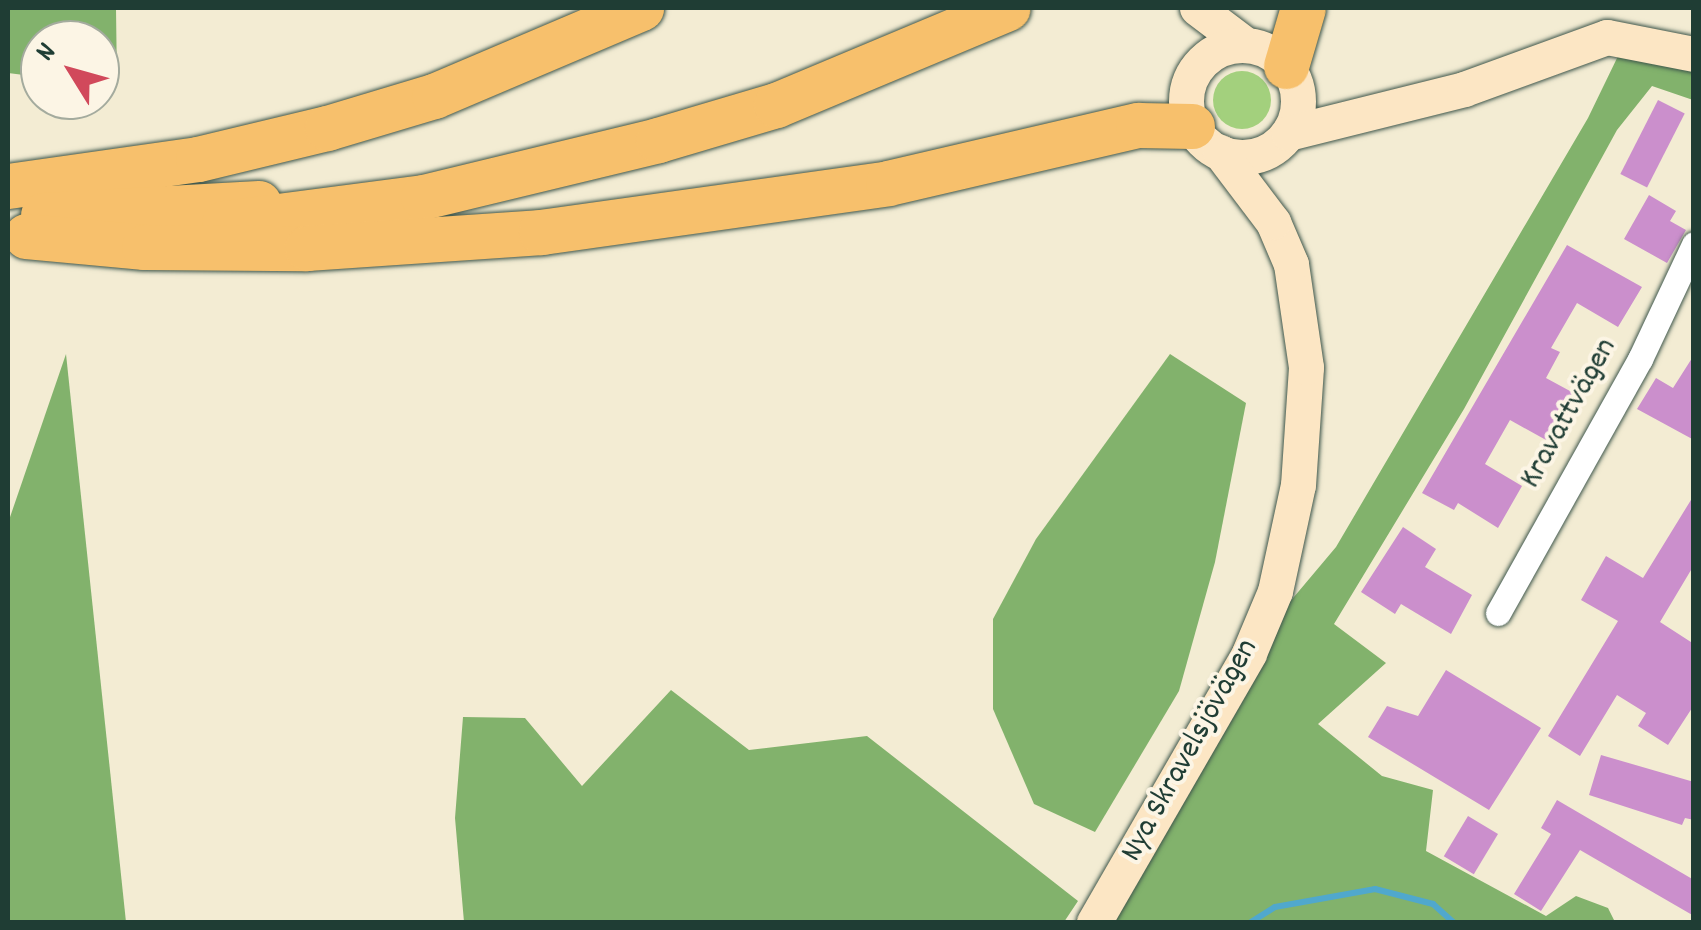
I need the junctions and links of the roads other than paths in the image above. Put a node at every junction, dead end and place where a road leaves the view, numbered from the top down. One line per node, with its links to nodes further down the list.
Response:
1 (641, 8): 14 (highway)
2 (961, 8): 16 (highway)
3 (1008, 8): 16 (highway)
4 (1188, 8): 9 (main road)
5 (1197, 8): 7 (main road)
6 (1303, 8): 10 (highway)
7 (1246, 44): 9 (main road); 10 (main road)
8 (1683, 49): 11 (main road)
9 (1197, 67): 12 (main road)
10 (1292, 79): 11 (main road); 13 (main road)
11 (1365, 111): 13 (main road)
12 (1206, 139): 13 (main road); 15 (main road, Nya Skravelsjövägen); 16 (highway)
13 (1279, 141): 15 (main road, Nya Skravelsjövägen)
14 (8, 186)
15 (1274, 222): 19 (main road, Nya Skravelsjövägen)
16 (14, 229)
17 (1694, 244): 18 (street, Kravattvägen)
18 (1498, 613)
19 (1094, 922)

